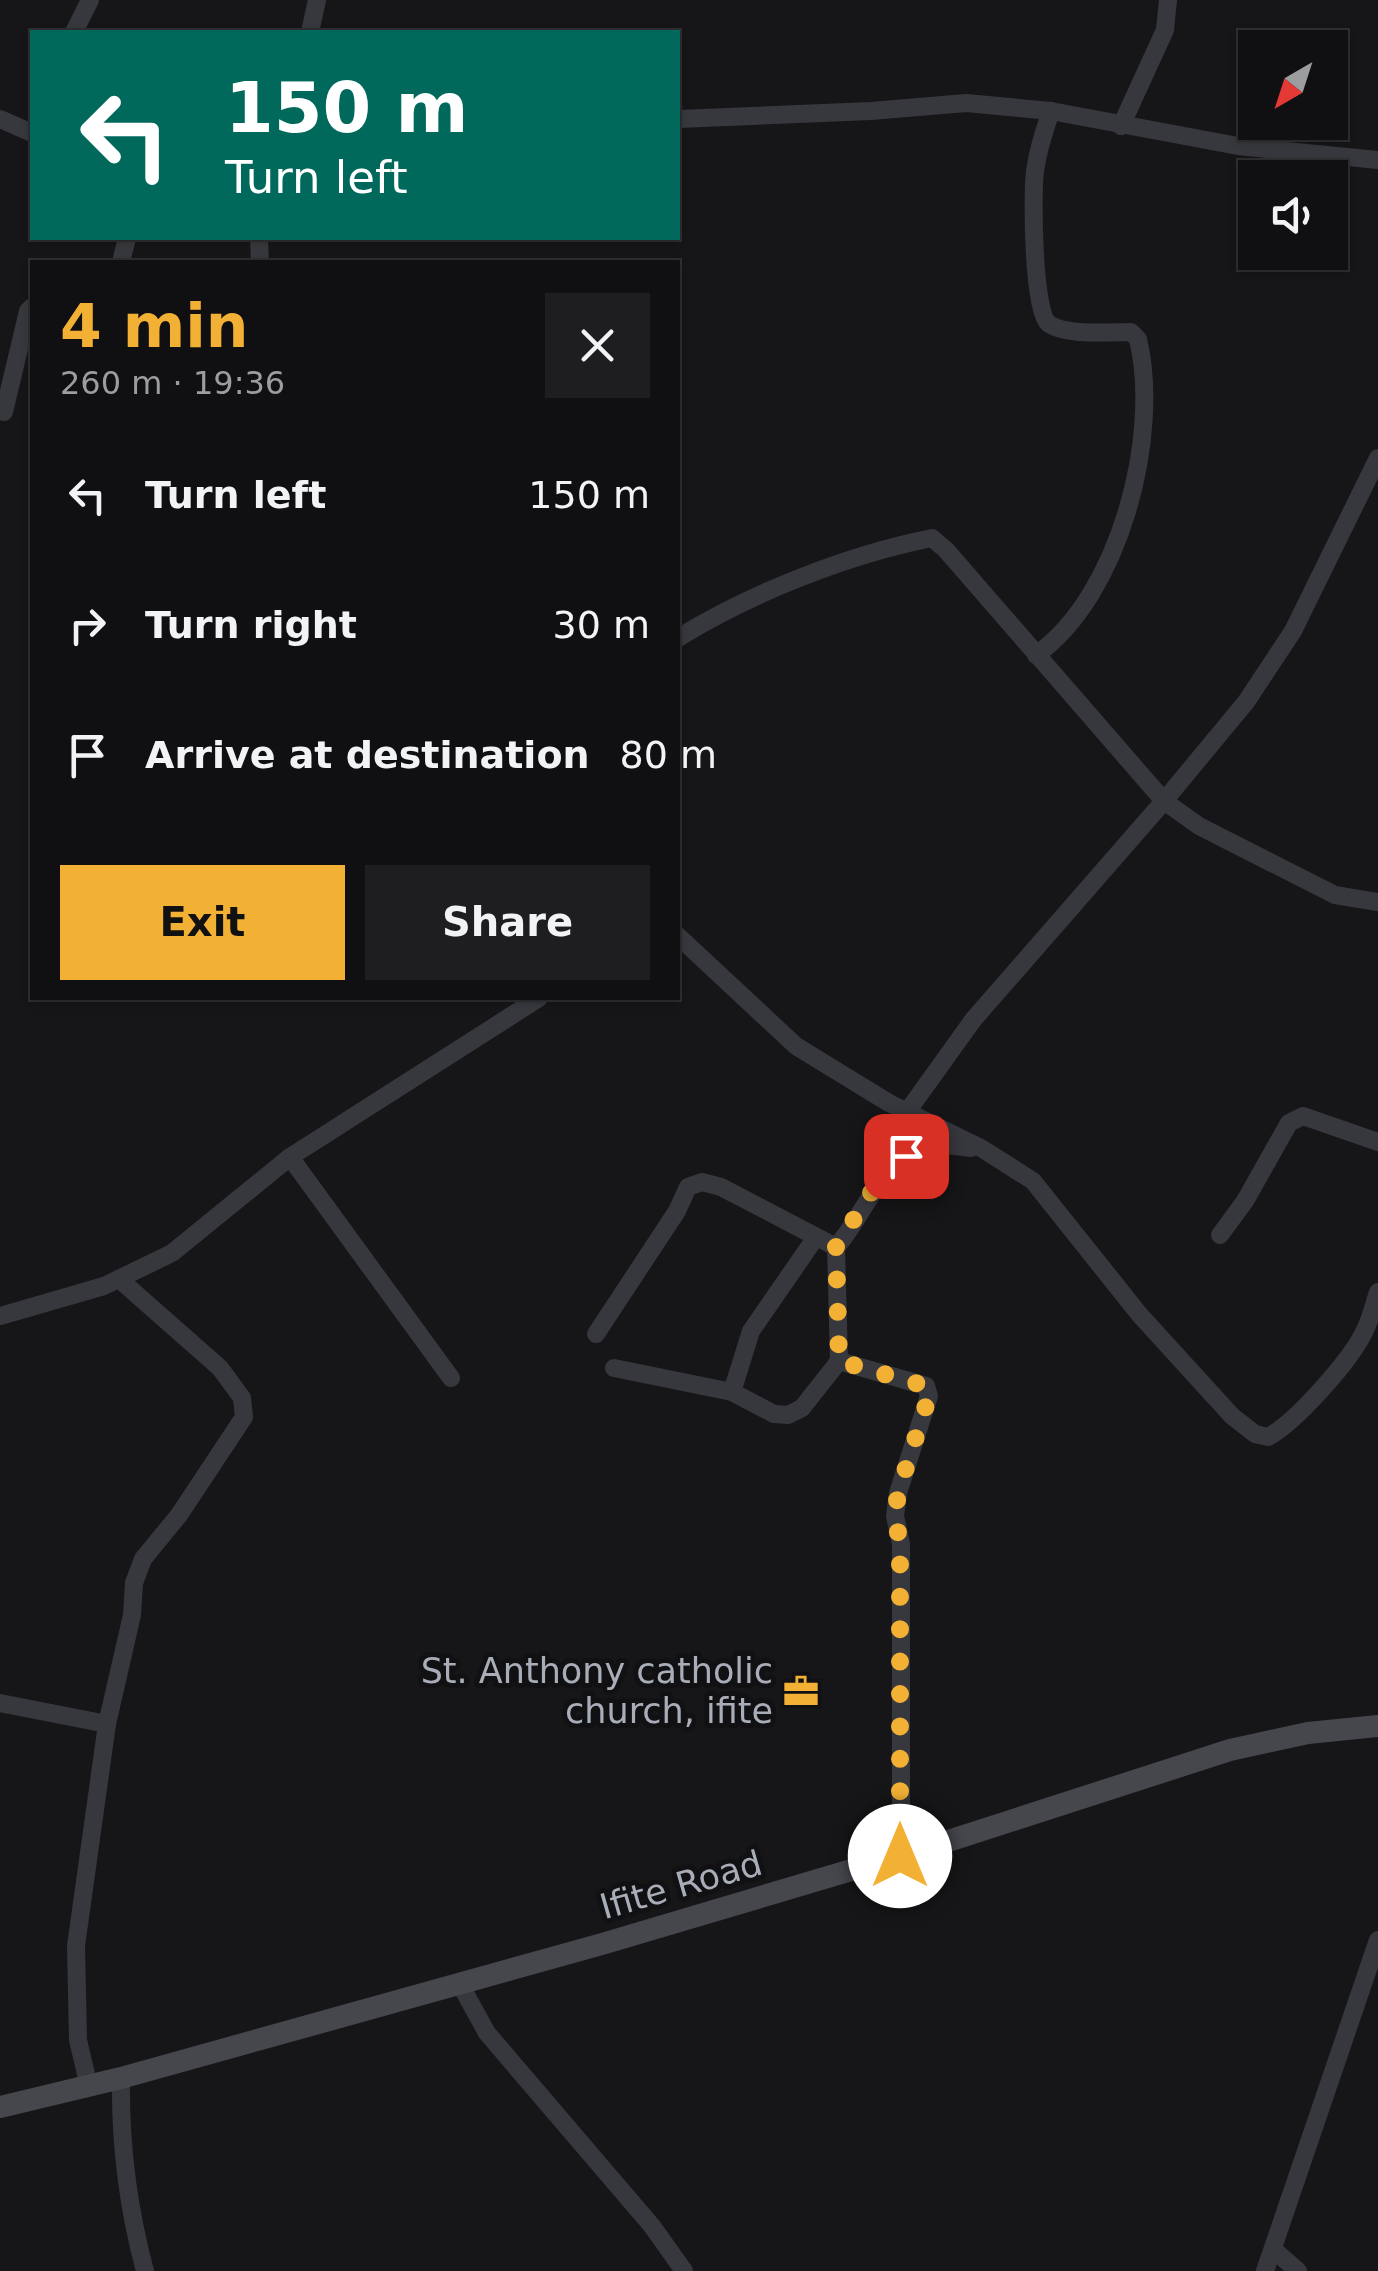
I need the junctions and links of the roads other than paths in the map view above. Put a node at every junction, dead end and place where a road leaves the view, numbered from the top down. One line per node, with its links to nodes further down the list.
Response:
1 (90, 0): 4 (street)
2 (316, 0): 5 (street)
3 (1168, 0): 10 (street)
4 (75, 30)
5 (310, 30)
6 (1051, 111): 8 (street); 10 (street); 16 (street)
7 (0, 119): 9 (street)
8 (680, 119)
9 (30, 126)
10 (1121, 126): 11 (street)
11 (1378, 160)
12 (30, 309): 13 (street)
13 (4, 412)
14 (1378, 458): 17 (street)
15 (680, 637): 16 (street)
16 (1036, 655): 17 (street)
17 (1164, 801): 18 (street); 21 (street)
18 (1378, 902)
19 (680, 938): 21 (street)
20 (536, 1000): 24 (street)
21 (907, 1112): 23 (street)
22 (1378, 1142): 25 (street)
23 (981, 1148): 27 (street); 29 (street)
24 (290, 1156): 28 (street); 34 (street)
25 (1220, 1235)
26 (816, 1238): 27 (street); 31 (street); 35 (street)
27 (836, 1247): 32 (street)
28 (119, 1278): 30 (street); 37 (street)
29 (1378, 1292)
30 (0, 1316)
31 (596, 1334)
32 (839, 1361): 35 (street); 39 (street)
33 (614, 1368): 35 (street)
34 (451, 1378)
35 (732, 1392)
36 (0, 1703): 37 (street)
37 (107, 1724): 43 (street)
38 (1378, 1726): 39 (street, Ifite Road)
39 (900, 1856): 41 (street, Ifite Road)
40 (1378, 1940): 45 (street)
41 (460, 1984): 42 (street, Ifite Road); 47 (street)
42 (121, 2078): 43 (street, Ifite Road); 46 (street)
43 (89, 2087): 44 (street, Ifite Road)
44 (0, 2106)
45 (1274, 2250): 48 (street); 49 (street)
46 (145, 2271)
47 (684, 2271)
48 (1265, 2271)
49 (1298, 2271)

